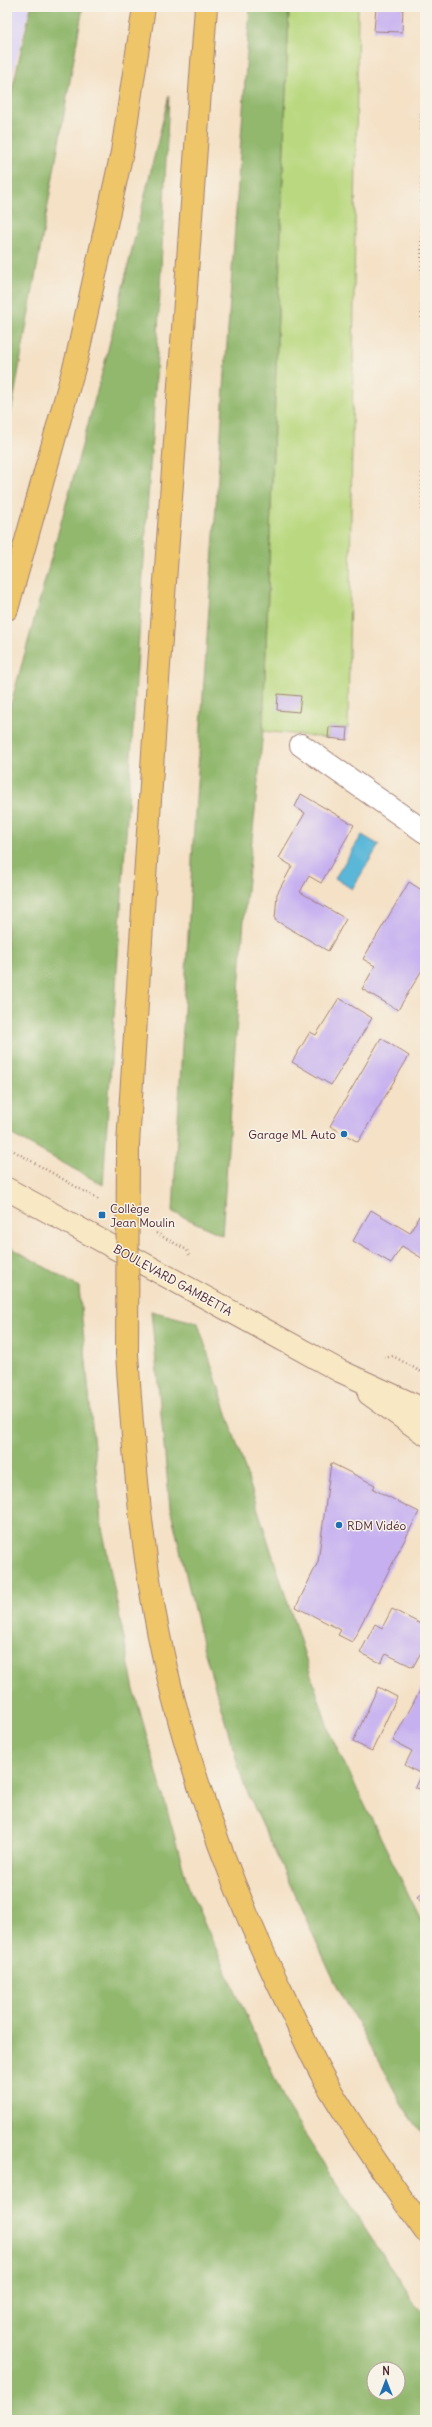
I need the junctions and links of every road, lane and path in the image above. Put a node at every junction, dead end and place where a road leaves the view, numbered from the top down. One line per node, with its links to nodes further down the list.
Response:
1 (144, 7): 5 (highway)
2 (206, 7): 12 (highway, bridge)
3 (420, 105): 4 (path)
4 (425, 504)
5 (7, 610)
6 (301, 745): 7 (street)
7 (425, 832)
8 (7, 1188): 9 (main road, BOULEVARD GAMBETTA)
9 (340, 1371): 10 (main road, BOULEVARD GAMBETTA); 11 (main road, BOULEVARD GAMBETTA)
10 (425, 1410)
11 (425, 1434)
12 (425, 2231)

